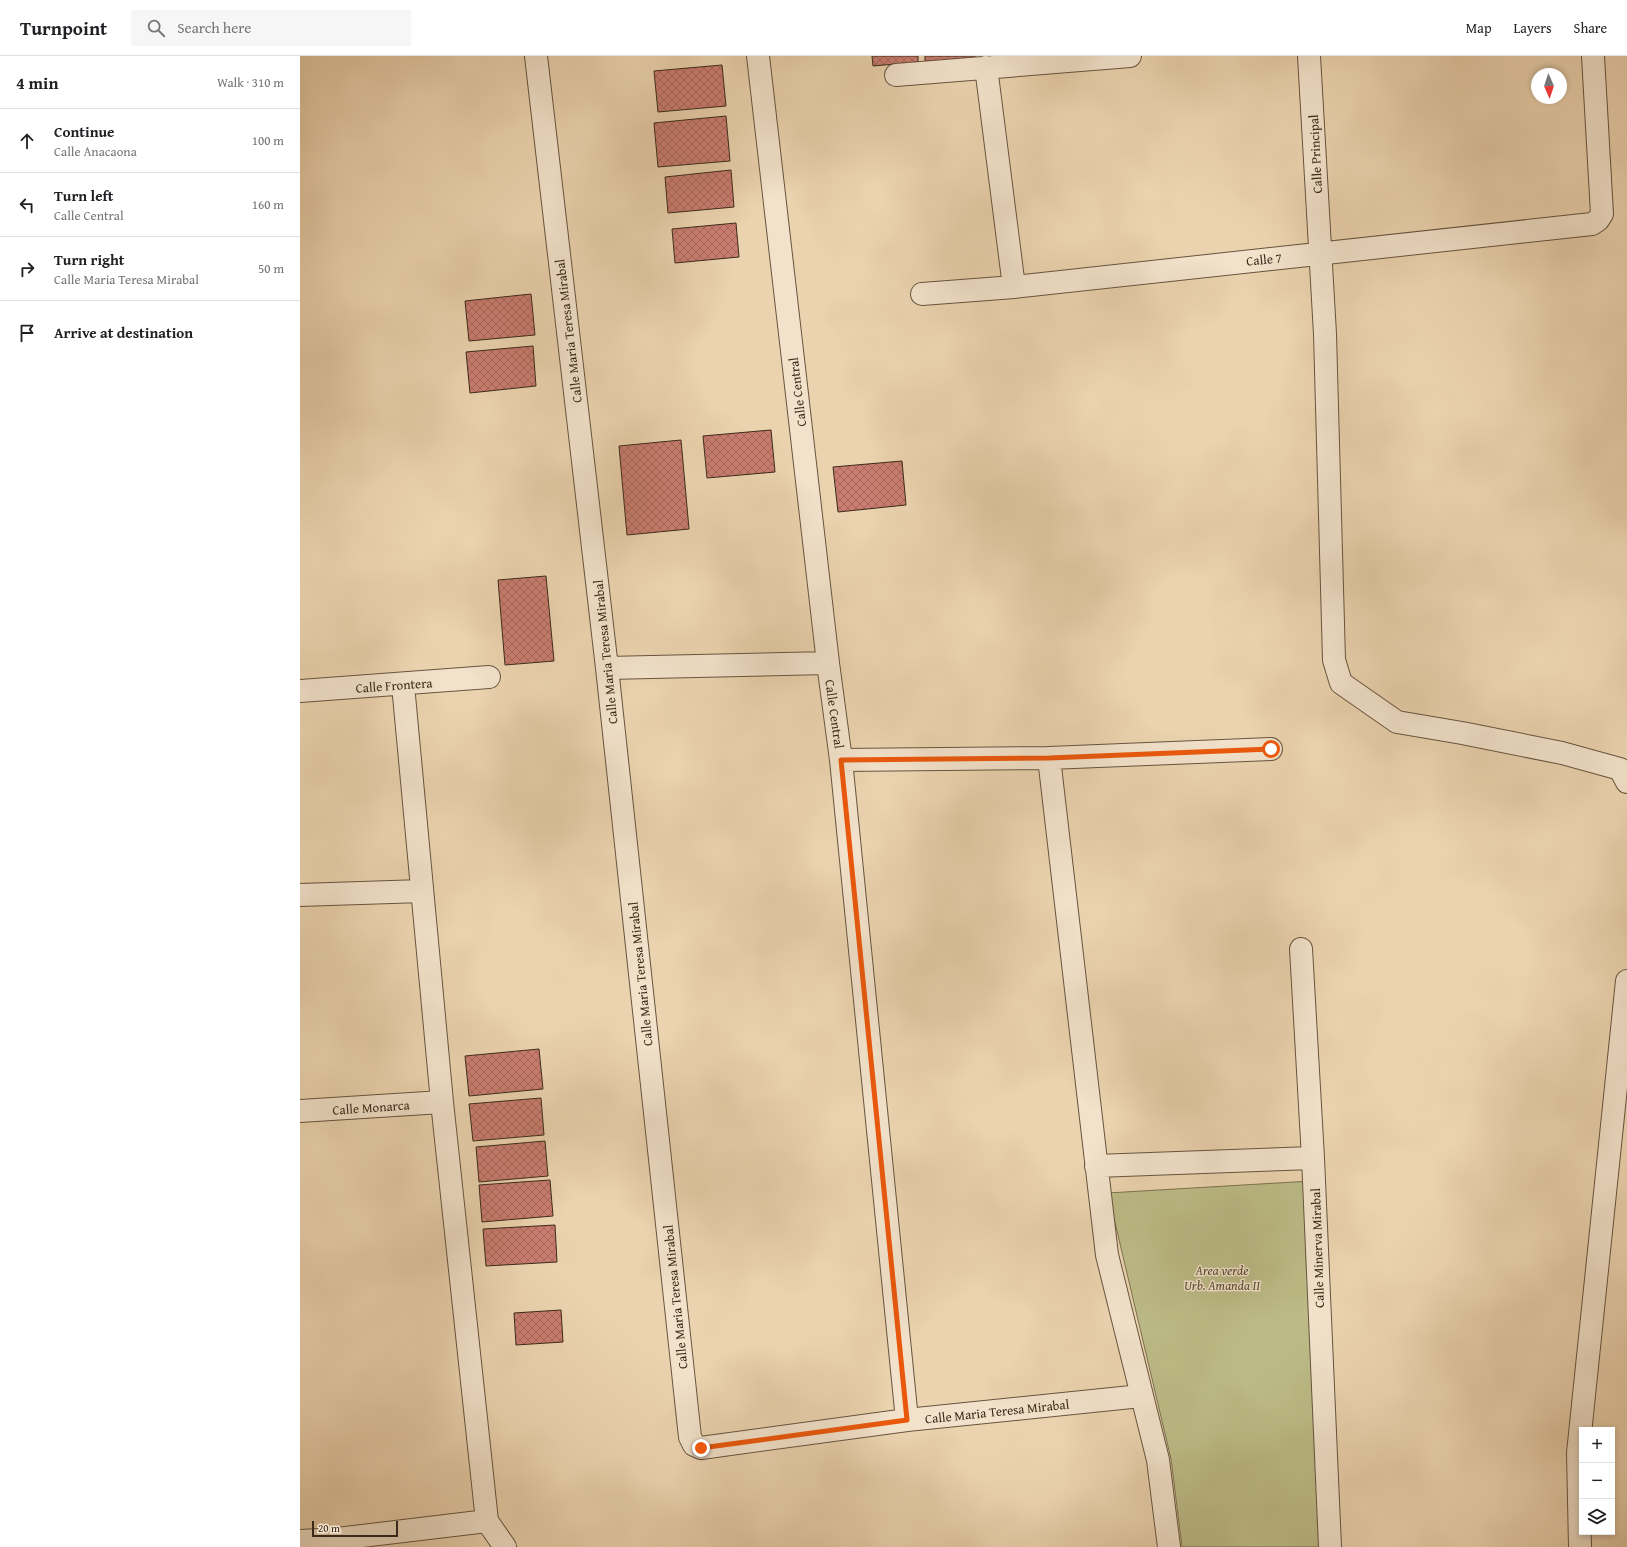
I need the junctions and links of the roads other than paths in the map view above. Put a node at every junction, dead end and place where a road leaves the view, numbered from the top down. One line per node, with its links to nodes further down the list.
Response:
1 (536, 56): 12 (street, Calle Maria Teresa Mirabal)
2 (758, 56): 11 (street, Calle Central)
3 (1130, 56): 6 (street)
4 (1309, 56): 8 (street, Calle Principal)
5 (1592, 56): 8 (street, Calle 7)
6 (986, 67): 7 (street); 9 (street)
7 (896, 75)
8 (1321, 252): 9 (street, Calle 7); 19 (street, Calle Principal)
9 (1014, 287): 10 (street, Calle 7)
10 (922, 294)
11 (828, 663): 12 (street); 18 (street, Calle Central)
12 (607, 668): 29 (street, Calle Maria Teresa Mirabal)
13 (489, 677): 14 (street, Calle Frontera)
14 (403, 685): 15 (street, Calle Frontera); 20 (street)
15 (300, 691)
16 (1271, 749): 17 (street)
17 (1049, 758): 18 (street); 27 (street)
18 (841, 760): 29 (street, Calle Central)
19 (1627, 782)
20 (422, 891): 21 (street); 24 (street)
21 (300, 895)
22 (1301, 949): 26 (street, Calle Minerva Mirabal)
23 (1627, 981): 36 (street)
24 (442, 1102): 25 (street, Calle Monarca); 30 (street)
25 (300, 1111)
26 (1313, 1158): 27 (street); 35 (street, Calle Minerva Mirabal)
27 (1096, 1166): 28 (street)
28 (1141, 1396): 29 (street, Calle Maria Teresa Mirabal); 34 (street)
29 (907, 1420)
30 (487, 1521): 32 (street); 33 (street)
31 (300, 1541): 32 (street)
32 (337, 1543)
33 (505, 1547)
34 (1169, 1547)
35 (1330, 1547)
36 (1580, 1547)

